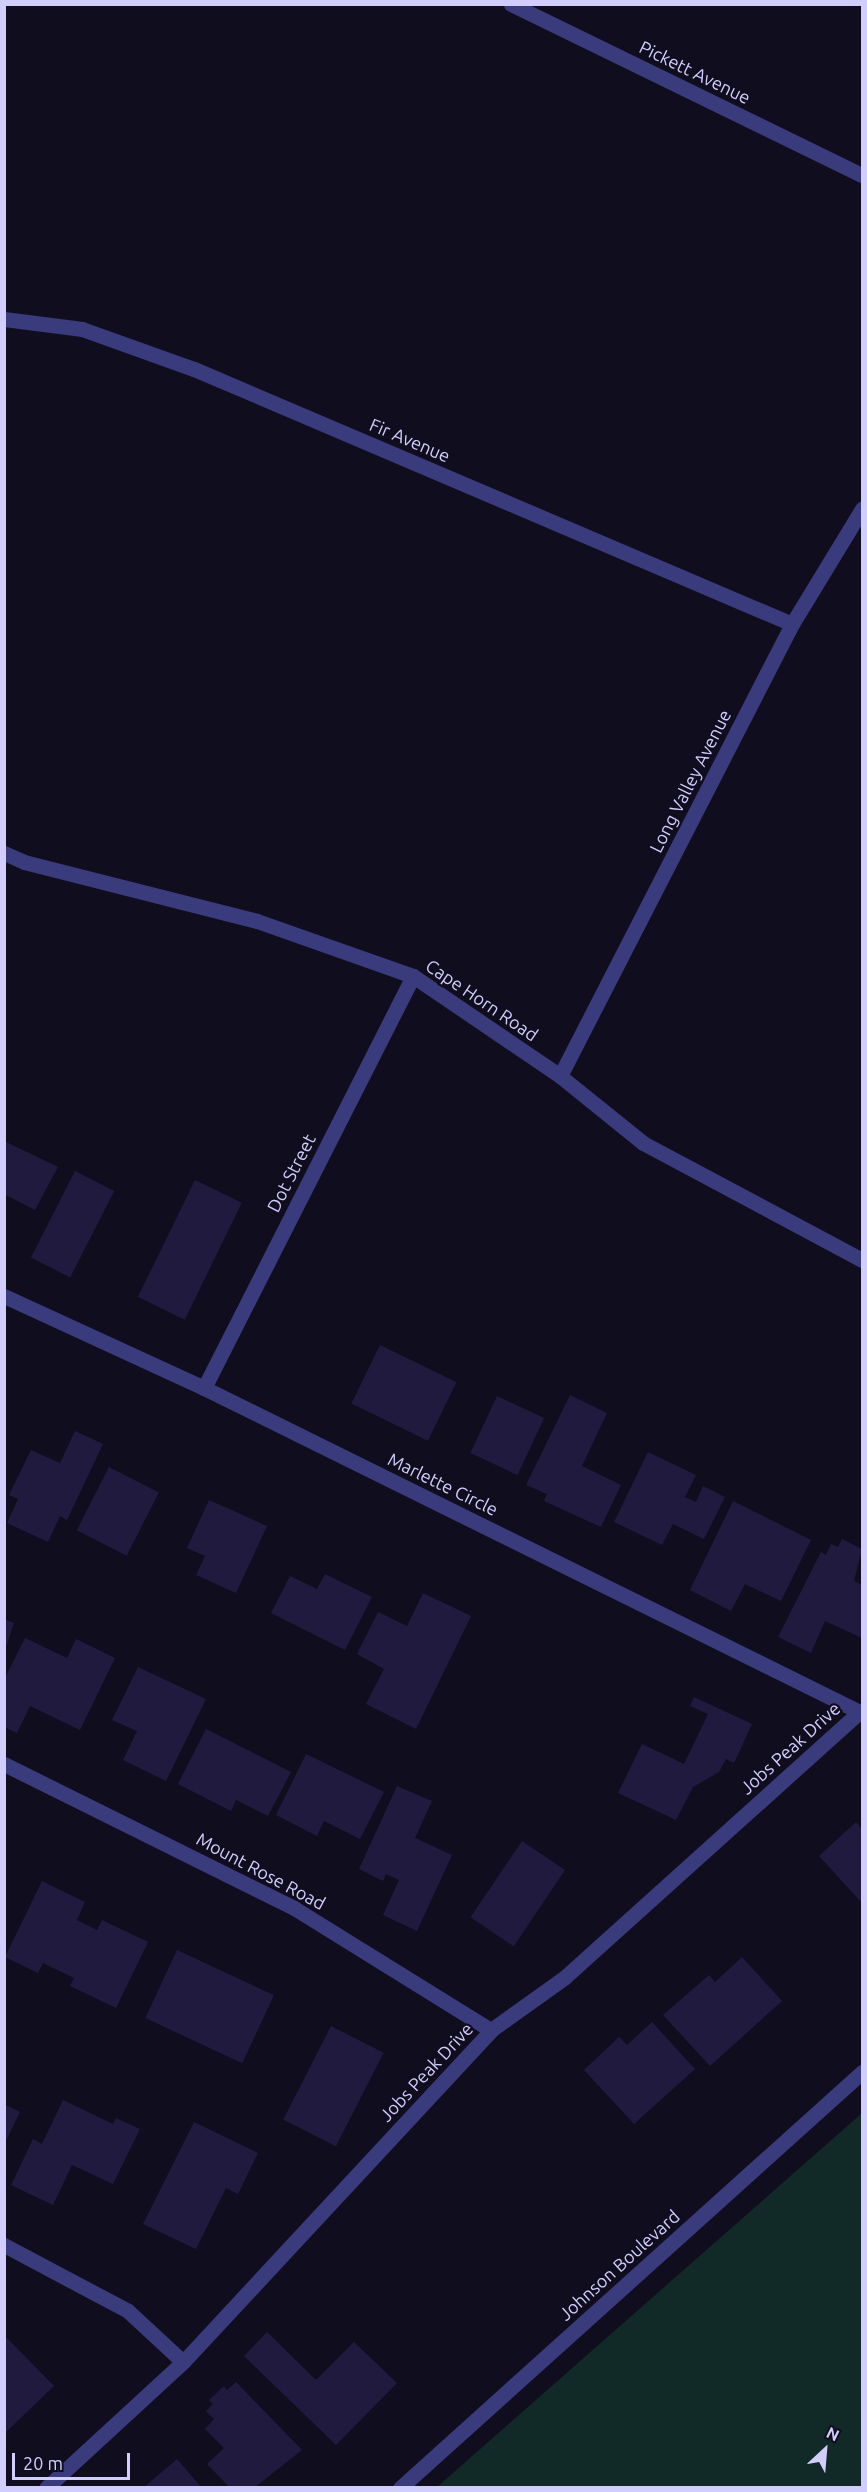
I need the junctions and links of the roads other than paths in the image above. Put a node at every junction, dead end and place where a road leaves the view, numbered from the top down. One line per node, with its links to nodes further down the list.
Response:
1 (511, 4): 2 (street, Pickett Avenue)
2 (862, 175)
3 (4, 319): 5 (street, Fir Avenue)
4 (862, 509): 5 (street, Long Valley Avenue)
5 (792, 624): 8 (street, Long Valley Avenue)
6 (4, 853): 7 (street, Cape Horn Road)
7 (413, 976): 8 (street, Cape Horn Road); 11 (street, Dot Street)
8 (560, 1076): 9 (street, Cape Horn Road)
9 (862, 1260)
10 (4, 1296): 11 (street, Marlette Circle)
11 (204, 1388): 12 (street, Marlette Circle)
12 (861, 1712): 14 (street, Jobs Peak Drive)
13 (4, 1764): 14 (street, Mount Rose Road)
14 (491, 2030): 17 (street, Jobs Peak Drive)
15 (862, 2072): 19 (street, Johnson Boulevard)
16 (4, 2245): 17 (street)
17 (183, 2362): 18 (street, Jobs Peak Drive)
18 (46, 2487)
19 (400, 2487)

